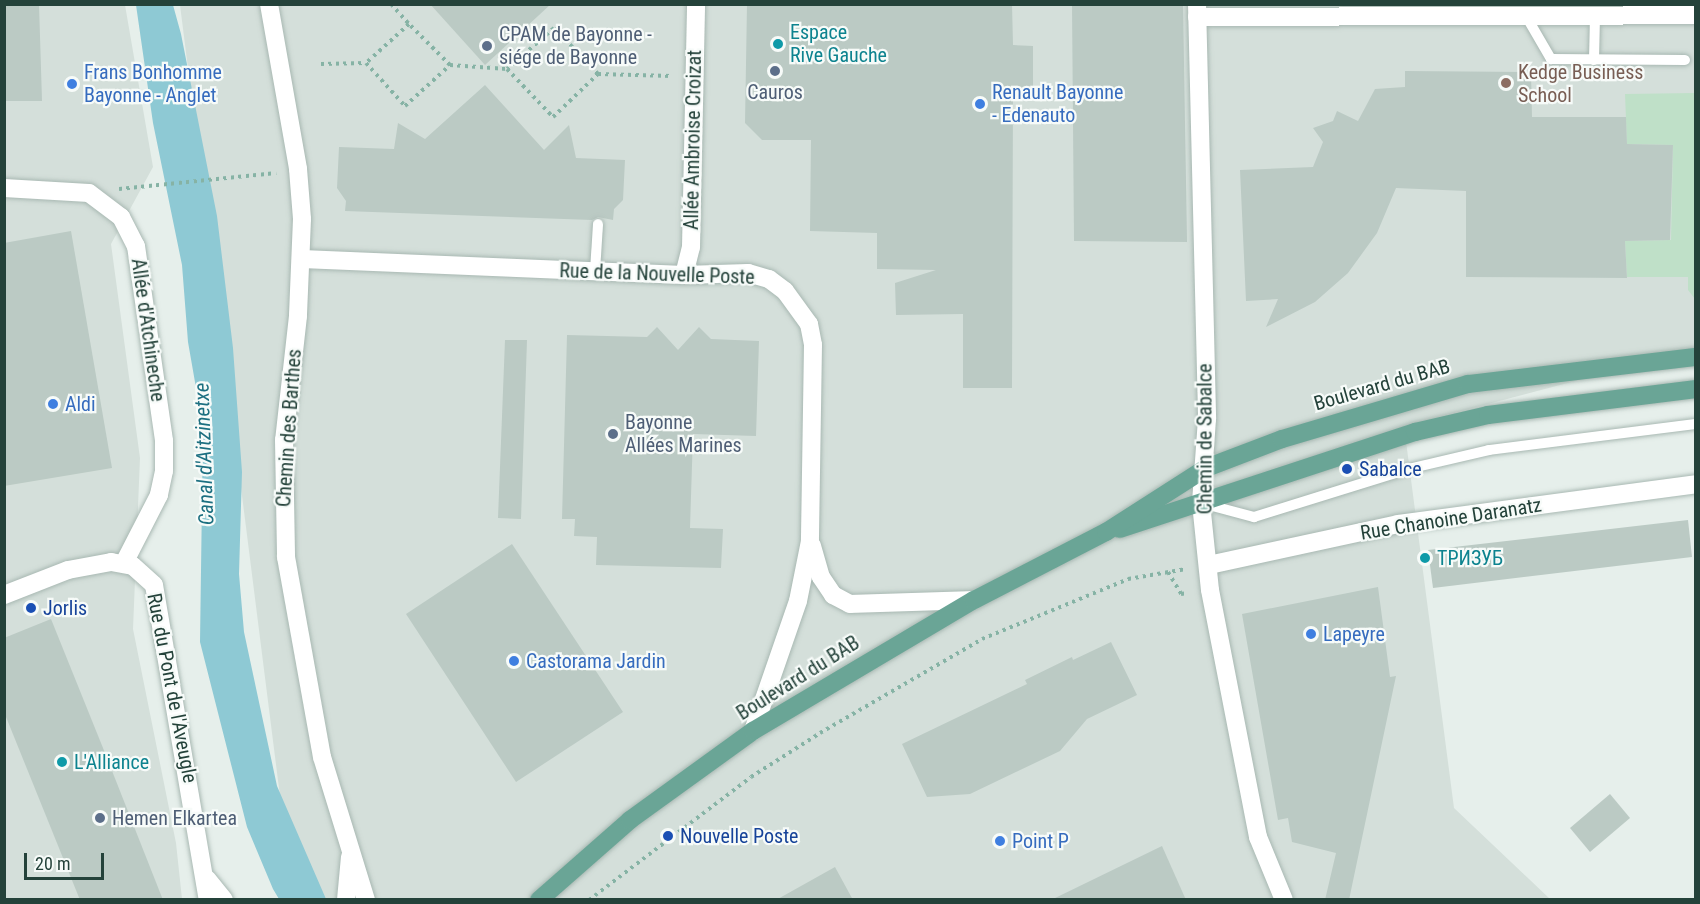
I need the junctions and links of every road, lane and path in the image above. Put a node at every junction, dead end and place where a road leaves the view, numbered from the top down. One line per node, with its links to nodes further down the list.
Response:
1 (269, 4): 17 (street, Chemin des Barthes)
2 (391, 4): 8 (path)
3 (696, 4): 16 (street, Allée Ambroise Croizat)
4 (1197, 11): 7 (street); 27 (street, Chemin de Sabalce)
5 (1595, 15): 6 (street); 7 (street); 9 (lane)
6 (1695, 15)
7 (1526, 16): 9 (lane)
8 (409, 24): 11 (path); 13 (path)
9 (1594, 60): 10 (lane)
10 (1685, 60)
11 (366, 63): 12 (path); 13 (path)
12 (321, 64)
13 (450, 65): 14 (path)
14 (507, 69): 15 (path); 15 (path)
15 (598, 74): 16 (path)
16 (694, 77): 23 (street, Allée Ambroise Croizat)
17 (298, 169): 18 (path); 21 (street, Chemin des Barthes)
18 (145, 186)
19 (4, 188): 32 (street, Allée d'Atchineche)
20 (598, 224): 22 (lane)
21 (302, 259): 22 (street, Rue de la Nouvelle Poste); 37 (street, Chemin des Barthes)
22 (595, 271): 23 (street, Rue de la Nouvelle Poste)
23 (684, 275): 31 (street, Rue de la Nouvelle Poste)
24 (1695, 357): 27 (main road, Boulevard du BAB)
25 (1695, 389): 29 (main road, Boulevard du BAB)
26 (1695, 424): 29 (lane)
27 (1206, 468): 29 (street, Chemin de Sabalce); 30 (main road, Boulevard du BAB)
28 (1695, 484): 33 (street, Rue Chanoine Daranatz)
29 (1201, 503): 30 (main road, Boulevard du BAB); 33 (street, Chemin de Sabalce)
30 (1106, 532): 35 (main road, Boulevard du BAB)
31 (810, 541): 35 (street, Rue de la Nouvelle Poste); 36 (street, Rue de la Nouvelle Poste)
32 (124, 563): 34 (street); 38 (street, Rue du Pont de l'Aveugle)
33 (1209, 564): 44 (path); 45 (street, Chemin de Sabalce)
34 (4, 595)
35 (974, 600): 36 (main road, Boulevard du BAB)
36 (753, 730): 43 (main road, Boulevard du BAB)
37 (351, 846): 41 (street, Chemin des Barthes); 42 (street, Chemin des Barthes)
38 (207, 879): 39 (street, Rue du Pont de l'Aveugle); 40 (street, Rue du Pont de l'Aveugle)
39 (208, 900)
40 (224, 900)
41 (346, 900)
42 (366, 900)
43 (539, 900)
44 (589, 900)
45 (1284, 900)

